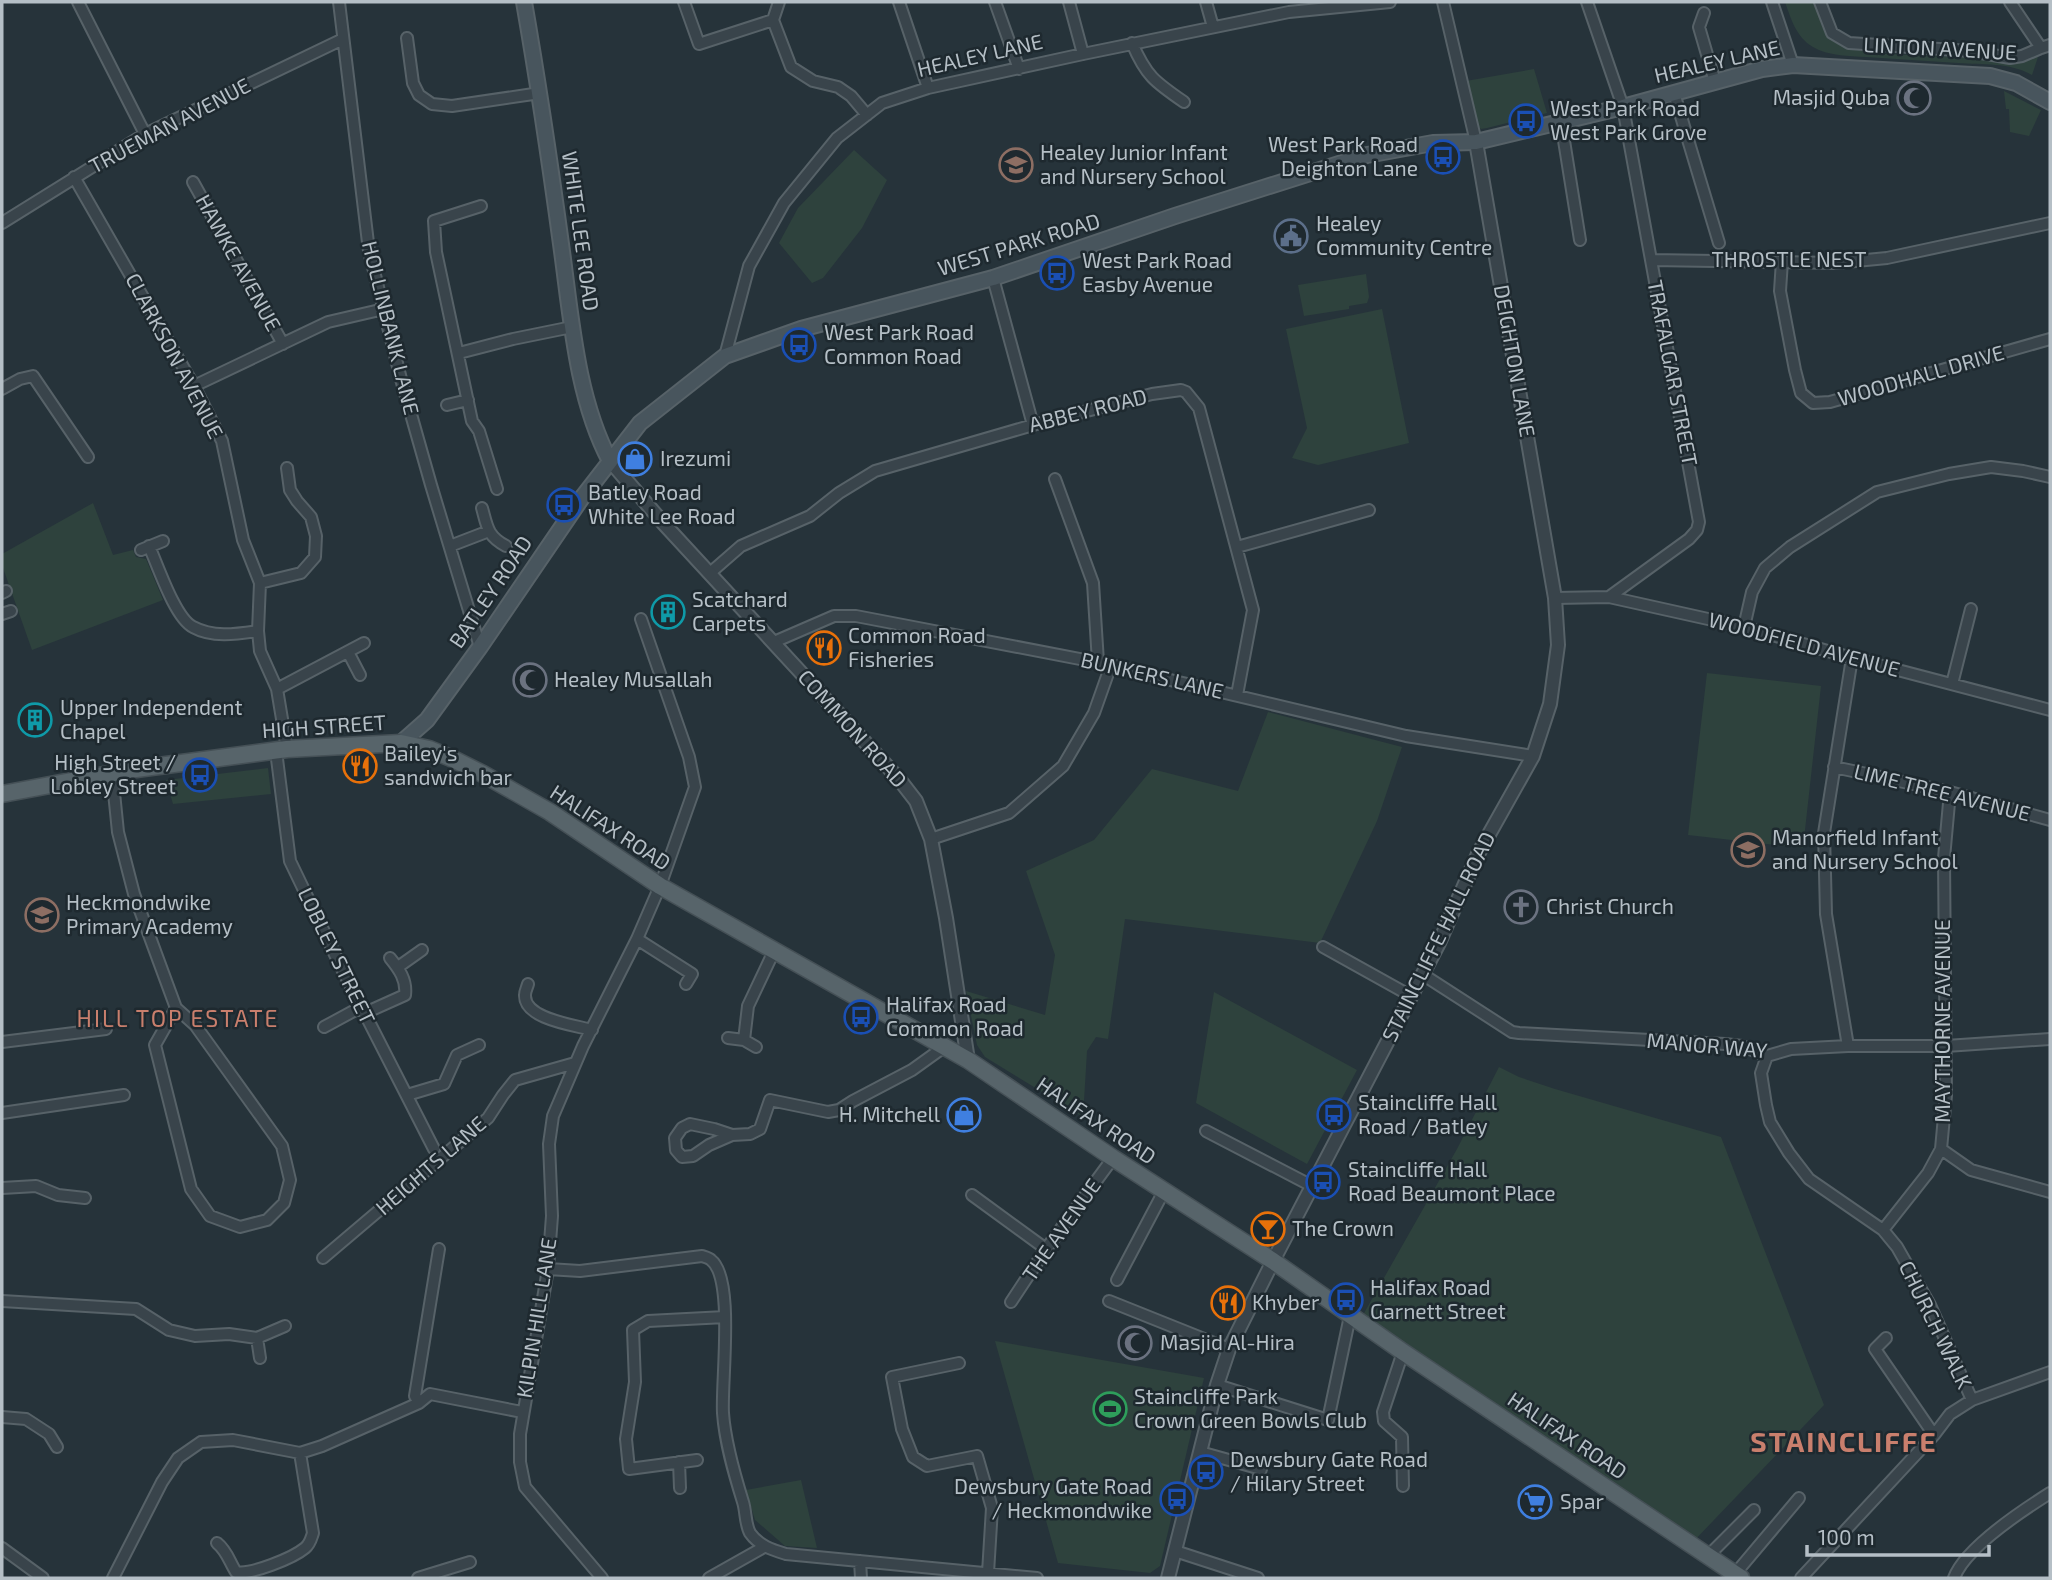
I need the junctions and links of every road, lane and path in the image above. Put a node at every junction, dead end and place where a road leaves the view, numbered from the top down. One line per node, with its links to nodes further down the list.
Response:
1 (339, 2): 21 (street, HOLLINBANK LANE)
2 (524, 2): 29 (main road, WHITE LEE ROAD)
3 (684, 2): 18 (street)
4 (779, 2): 18 (street)
5 (899, 2): 28 (street)
6 (995, 2): 26 (street)
7 (1069, 2): 24 (street)
8 (1206, 2): 19 (street)
9 (1390, 2): 16 (street, HEALEY LANE)
10 (1443, 2): 37 (street, DEIGHTON LANE)
11 (1587, 2): 33 (street, TRAFALGAR STREET)
12 (1772, 2): 25 (street)
13 (1820, 2): 23 (street, LINTON AVENUE)
14 (2010, 2): 23 (street)
15 (80, 3): 36 (street)
16 (1287, 7): 19 (street, HEALEY LANE)
17 (1704, 13): 27 (street)
18 (773, 20): 34 (street)
19 (1213, 27): 22 (street, HEALEY LANE)
20 (407, 38): 29 (street)
21 (344, 39): 36 (street, TRUEMAN AVENUE); 48 (street, HOLLINBANK LANE)
22 (1132, 43): 24 (street, HEALEY LANE); 31 (street)
23 (2045, 46)
24 (1083, 54): 26 (street, HEALEY LANE)
25 (1793, 65): 27 (main road, HEALEY LANE); 32 (main road, HEALEY LANE)
26 (1019, 69): 28 (street, HEALEY LANE)
27 (1715, 82): 30 (main road, HEALEY LANE)
28 (928, 88): 34 (street, HEALEY LANE)
29 (540, 93): 49 (main road, WHITE LEE ROAD)
30 (1674, 93): 33 (main road, HEALEY LANE); 44 (street)
31 (1184, 102)
32 (2050, 102)
33 (1623, 107): 35 (main road, HEALEY LANE); 45 (street, TRAFALGAR STREET)
34 (867, 115): 53 (street, HEALEY LANE)
35 (1561, 122): 37 (main road, HEALEY LANE); 43 (street)
36 (145, 134): 38 (street, TRUEMAN AVENUE)
37 (1476, 142): 47 (main road, WEST PARK ROAD); 75 (street, DEIGHTON LANE)
38 (74, 177): 41 (street, TRUEMAN AVENUE); 54 (street, CLARKSON AVENUE)
39 (193, 181): 51 (street, HAWKE AVENUE)
40 (481, 206): 52 (street)
41 (2, 223)
42 (2050, 223): 46 (street, THROSTLE NEST)
43 (1580, 240)
44 (1719, 243)
45 (1651, 260): 46 (street, THROSTLE NEST); 74 (street, TRAFALGAR STREET)
46 (1782, 261): 50 (street, WOODHALL DRIVE)
47 (993, 278): 53 (main road, WEST PARK ROAD); 58 (street)
48 (384, 309): 51 (street); 70 (street, HOLLINBANK LANE)
49 (572, 327): 52 (street); 60 (main road, WHITE LEE ROAD)
50 (2050, 339)
51 (283, 344): 54 (street)
52 (459, 353): 56 (street)
53 (725, 356): 60 (main road, WEST PARK ROAD)
54 (194, 386): 73 (street, CLARKSON AVENUE)
55 (2, 389): 59 (street)
56 (468, 400): 57 (street); 64 (street)
57 (447, 405)
58 (1033, 425): 71 (street, ABBEY ROAD); 72 (street, ABBEY ROAD)
59 (88, 457)
60 (610, 461): 72 (street, COMMON ROAD); 82 (main road, BATLEY ROAD)
61 (287, 468): 73 (street)
62 (2050, 477): 78 (street)
63 (1055, 480): 85 (street)
64 (497, 489)
65 (482, 508): 67 (street)
66 (1369, 510): 71 (street)
67 (489, 531): 69 (street); 70 (street)
68 (163, 541): 79 (street)
69 (506, 545)
70 (450, 546): 82 (street, HOLLINBANK LANE)
71 (1237, 547): 90 (street, ABBEY ROAD)
72 (710, 573): 80 (street, COMMON ROAD)
73 (260, 583): 79 (street, CLARKSON AVENUE)
74 (1609, 597): 75 (street, WOODFIELD AVENUE); 78 (street, WOODFIELD AVENUE)
75 (1555, 598): 94 (street, STAINCLIFFE HALL ROAD)
76 (1971, 609): 88 (street)
77 (640, 619): 101 (street, KILPIN HILL LANE)
78 (1744, 627): 84 (street, WOODFIELD AVENUE)
79 (258, 631): 89 (street, CLARKSON AVENUE)
80 (774, 642): 85 (street, BUNKERS LANE); 100 (street, COMMON ROAD)
81 (364, 643): 83 (street)
82 (480, 647): 92 (main road, BATLEY ROAD)
83 (348, 652): 87 (street); 89 (street)
84 (1852, 658): 88 (street, WOODFIELD AVENUE); 95 (street)
85 (1098, 662): 86 (street, BUNKERS LANE)
86 (1111, 665): 90 (street, BUNKERS LANE); 100 (street)
87 (360, 675)
88 (1952, 684): 91 (street, WOODFIELD AVENUE)
89 (277, 689): 93 (street, CLARKSON AVENUE)
90 (1237, 695): 94 (street, BUNKERS LANE)
91 (2050, 710)
92 (401, 743): 93 (main road, HIGH STREET); 101 (main road, HALIFAX ROAD)
93 (281, 750): 96 (main road, HIGH STREET); 111 (street, LOBLEY STREET)
94 (1533, 756): 106 (street, STAINCLIFFE HALL ROAD)
95 (1833, 767): 97 (street, LIME TREE AVENUE); 120 (street)
96 (113, 773): 98 (main road, HIGH STREET); 110 (street)
97 (1950, 792): 99 (street, LIME TREE AVENUE); 121 (street, MAYTHORNE AVENUE)
98 (2, 794)
99 (2050, 820)
100 (930, 839): 125 (street, COMMON ROAD)
101 (660, 886): 102 (street, KILPIN HILL LANE); 105 (main road, HALIFAX ROAD)
102 (637, 939): 108 (street); 114 (street, KILPIN HILL LANE)
103 (1323, 947): 109 (street)
104 (422, 950): 111 (street)
105 (774, 951): 116 (street); 123 (main road, HALIFAX ROAD)
106 (1422, 974): 109 (street, STAINCLIFFE HALL ROAD); 124 (street, MANOR WAY)
107 (528, 984): 114 (street)
108 (686, 984)
109 (1411, 996): 135 (street, STAINCLIFFE HALL ROAD)
110 (176, 1008): 110 (street)
111 (363, 1010): 112 (street); 128 (street, LOBLEY STREET)
112 (324, 1027)
113 (106, 1029): 118 (street)
114 (592, 1030): 126 (street, KILPIN HILL LANE)
115 (729, 1038): 116 (street)
116 (744, 1040): 122 (street)
117 (2050, 1040): 121 (street, MANOR WAY)
118 (2, 1042)
119 (479, 1045): 128 (street)
120 (1848, 1046): 121 (street, MANOR WAY); 124 (street, MANOR WAY)
121 (1946, 1046): 133 (street, MAYTHORNE AVENUE)
122 (756, 1047)
123 (944, 1047): 125 (main road, HALIFAX ROAD); 131 (street)
124 (1767, 1056): 141 (street, CHURCH WALK)
125 (968, 1060): 134 (main road, HALIFAX ROAD)
126 (575, 1063): 144 (street, HEIGHTS LANE); 146 (street, KILPIN HILL LANE)
127 (124, 1095): 129 (street)
128 (407, 1095): 132 (street, LOBLEY STREET)
129 (2, 1113)
130 (1206, 1131): 135 (street)
131 (732, 1135): 131 (street)
132 (434, 1149)
133 (1941, 1149): 138 (street); 141 (street, MAYTHORNE AVENUE)
134 (1113, 1158): 137 (main road, HALIFAX ROAD); 143 (street, THE AVENUE)
135 (1312, 1186): 145 (street, STAINCLIFFE HALL ROAD)
136 (2, 1188): 140 (street)
137 (1164, 1191): 145 (main road, HALIFAX ROAD); 147 (street)
138 (2050, 1192)
139 (972, 1195): 143 (street)
140 (85, 1198)
141 (1883, 1230): 162 (street, CHURCH WALK)
142 (439, 1249): 163 (street)
143 (1046, 1249): 150 (street, THE AVENUE)
144 (323, 1258)
145 (1273, 1261): 151 (main road, HALIFAX ROAD); 156 (street, STAINCLIFFE HALL ROAD)
146 (548, 1269): 152 (street); 164 (street, KILPIN HILL LANE)
147 (1117, 1280)
148 (2, 1301): 154 (street)
149 (1109, 1301): 156 (street)
150 (1011, 1302)
151 (1350, 1316): 157 (main road, HALIFAX ROAD); 161 (street)
152 (725, 1317): 172 (street); 181 (street)
153 (285, 1326): 154 (street)
154 (257, 1338): 158 (street)
155 (1886, 1338): 166 (street)
156 (1229, 1349): 161 (street, STAINCLIFFE HALL ROAD)
157 (1403, 1352): 175 (street); 184 (main road, HALIFAX ROAD)
158 (260, 1358)
159 (959, 1363): 187 (street)
160 (2050, 1372): 162 (street)
161 (1217, 1385): 168 (street, STAINCLIFFE HALL ROAD)
162 (1972, 1400): 166 (street)
163 (419, 1404): 164 (street); 169 (street)
164 (522, 1412): 192 (street, KILPIN HILL LANE)
165 (2, 1417): 167 (street)
166 (1934, 1435): 199 (street)
167 (57, 1447)
168 (1200, 1451): 174 (street); 183 (street, STAINCLIFFE HALL ROAD)
169 (300, 1453): 180 (street); 190 (street)
170 (697, 1460): 171 (street)
171 (679, 1462): 172 (street); 176 (street)
172 (629, 1469): 173 (street)
173 (629, 1481)
174 (1256, 1485)
175 (1403, 1486)
176 (680, 1488)
177 (2050, 1493): 200 (street)
178 (1799, 1498): 188 (street)
179 (1754, 1510): 184 (street)
180 (217, 1543)
181 (764, 1547): 185 (street); 193 (street)
182 (2, 1548): 189 (street)
183 (1175, 1551): 197 (street, STAINCLIFFE HALL ROAD); 198 (street)
184 (1709, 1555): 188 (main road, HALIFAX ROAD)
185 (860, 1561): 187 (street); 194 (street)
186 (470, 1562): 191 (street)
187 (988, 1573): 195 (street)
188 (1738, 1576)
189 (43, 1578)
190 (113, 1578)
191 (418, 1578)
192 (602, 1578)
193 (709, 1578)
194 (861, 1578)
195 (1028, 1578): 196 (street)
196 (1037, 1578)
197 (1168, 1578)
198 (1258, 1578)
199 (1801, 1578)
200 (1954, 1578)

